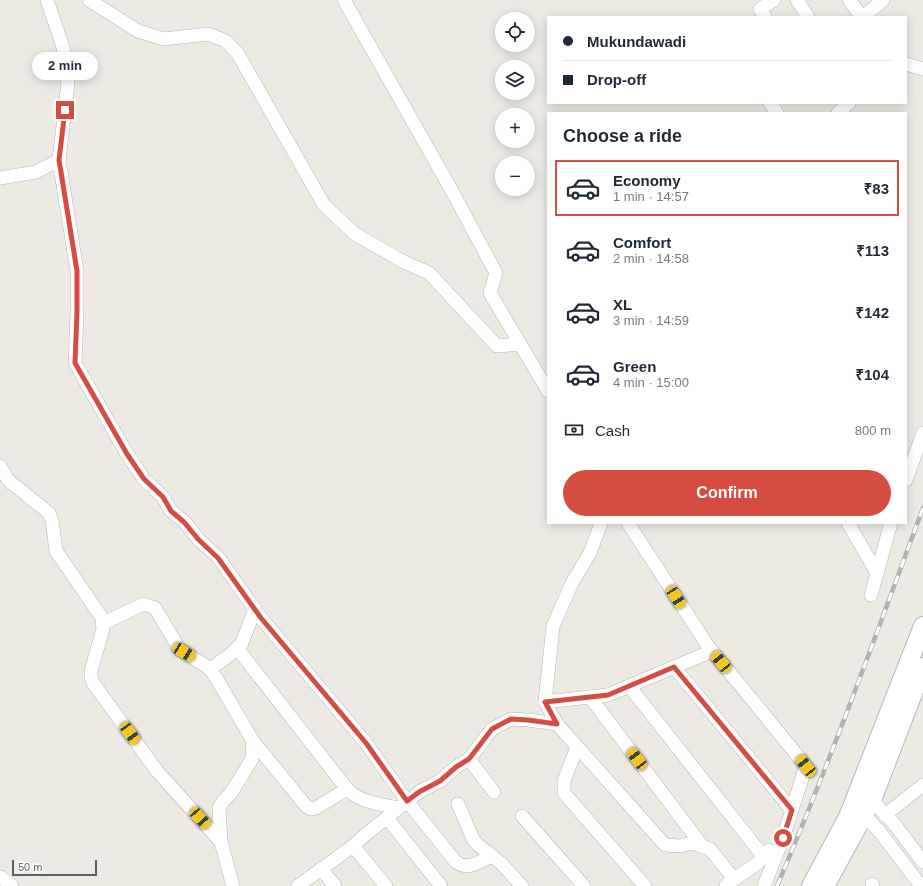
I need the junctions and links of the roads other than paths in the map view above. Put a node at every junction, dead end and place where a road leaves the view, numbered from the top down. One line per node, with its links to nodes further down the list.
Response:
1 (47, 0): 16 (street)
2 (89, 0): 18 (street)
3 (344, 0): 18 (street)
4 (774, 0): 8 (street)
5 (797, 0): 9 (street)
6 (849, 0): 10 (street)
7 (883, 0): 11 (street)
8 (760, 14)
9 (807, 16)
10 (862, 16)
11 (864, 16)
12 (907, 64): 13 (street)
13 (923, 69)
14 (848, 104): 15 (street)
15 (839, 112)
16 (59, 160): 17 (street); 30 (street)
17 (0, 178)
18 (520, 344): 19 (street)
19 (547, 389)
20 (923, 433): 21 (street)
21 (909, 460): 23 (street)
22 (0, 466): 31 (street)
23 (907, 473)
24 (601, 524): 40 (street)
25 (629, 524): 34 (street)
26 (849, 524): 28 (street)
27 (891, 524): 28 (street)
28 (877, 574): 29 (street)
29 (871, 595)
30 (255, 609): 33 (street); 50 (street)
31 (103, 623): 37 (street); 56 (street)
32 (923, 626): 48 (street)
33 (237, 648): 37 (street); 46 (street)
34 (712, 651): 35 (street); 51 (street)
35 (674, 667): 38 (street); 51 (street)
36 (923, 668): 48 (street)
37 (210, 669): 42 (street)
38 (629, 686): 39 (street); 60 (street)
39 (590, 697): 40 (street); 58 (street)
40 (545, 702): 41 (street)
41 (557, 724): 43 (street); 44 (street)
42 (253, 741): 46 (street); 56 (street)
43 (578, 747): 58 (street); 73 (street)
44 (469, 759): 47 (street); 50 (street)
45 (923, 785): 52 (street)
46 (347, 789): 50 (street)
47 (494, 792)
48 (862, 802): 52 (street); 75 (street); 76 (street); 77 (street)
49 (458, 804): 59 (street)
50 (403, 805): 54 (street); 59 (street)
51 (792, 810): 55 (street)
52 (885, 815): 61 (street)
53 (522, 816): 72 (street)
54 (387, 818): 57 (street); 70 (street)
55 (783, 838): 60 (street); 74 (street)
56 (221, 842): 66 (street)
57 (353, 846): 62 (street); 69 (street)
58 (703, 847): 64 (street)
59 (492, 856): 71 (street)
60 (763, 856): 64 (street)
61 (923, 862)
62 (321, 869): 67 (street); 68 (street)
63 (0, 877): 65 (street)
64 (730, 882)
65 (12, 886)
66 (233, 886)
67 (298, 886)
68 (335, 886)
69 (386, 886)
70 (441, 886)
71 (522, 886)
72 (584, 886)
73 (645, 886)
74 (764, 886)
75 (811, 886)
76 (826, 886)
77 (921, 886)

